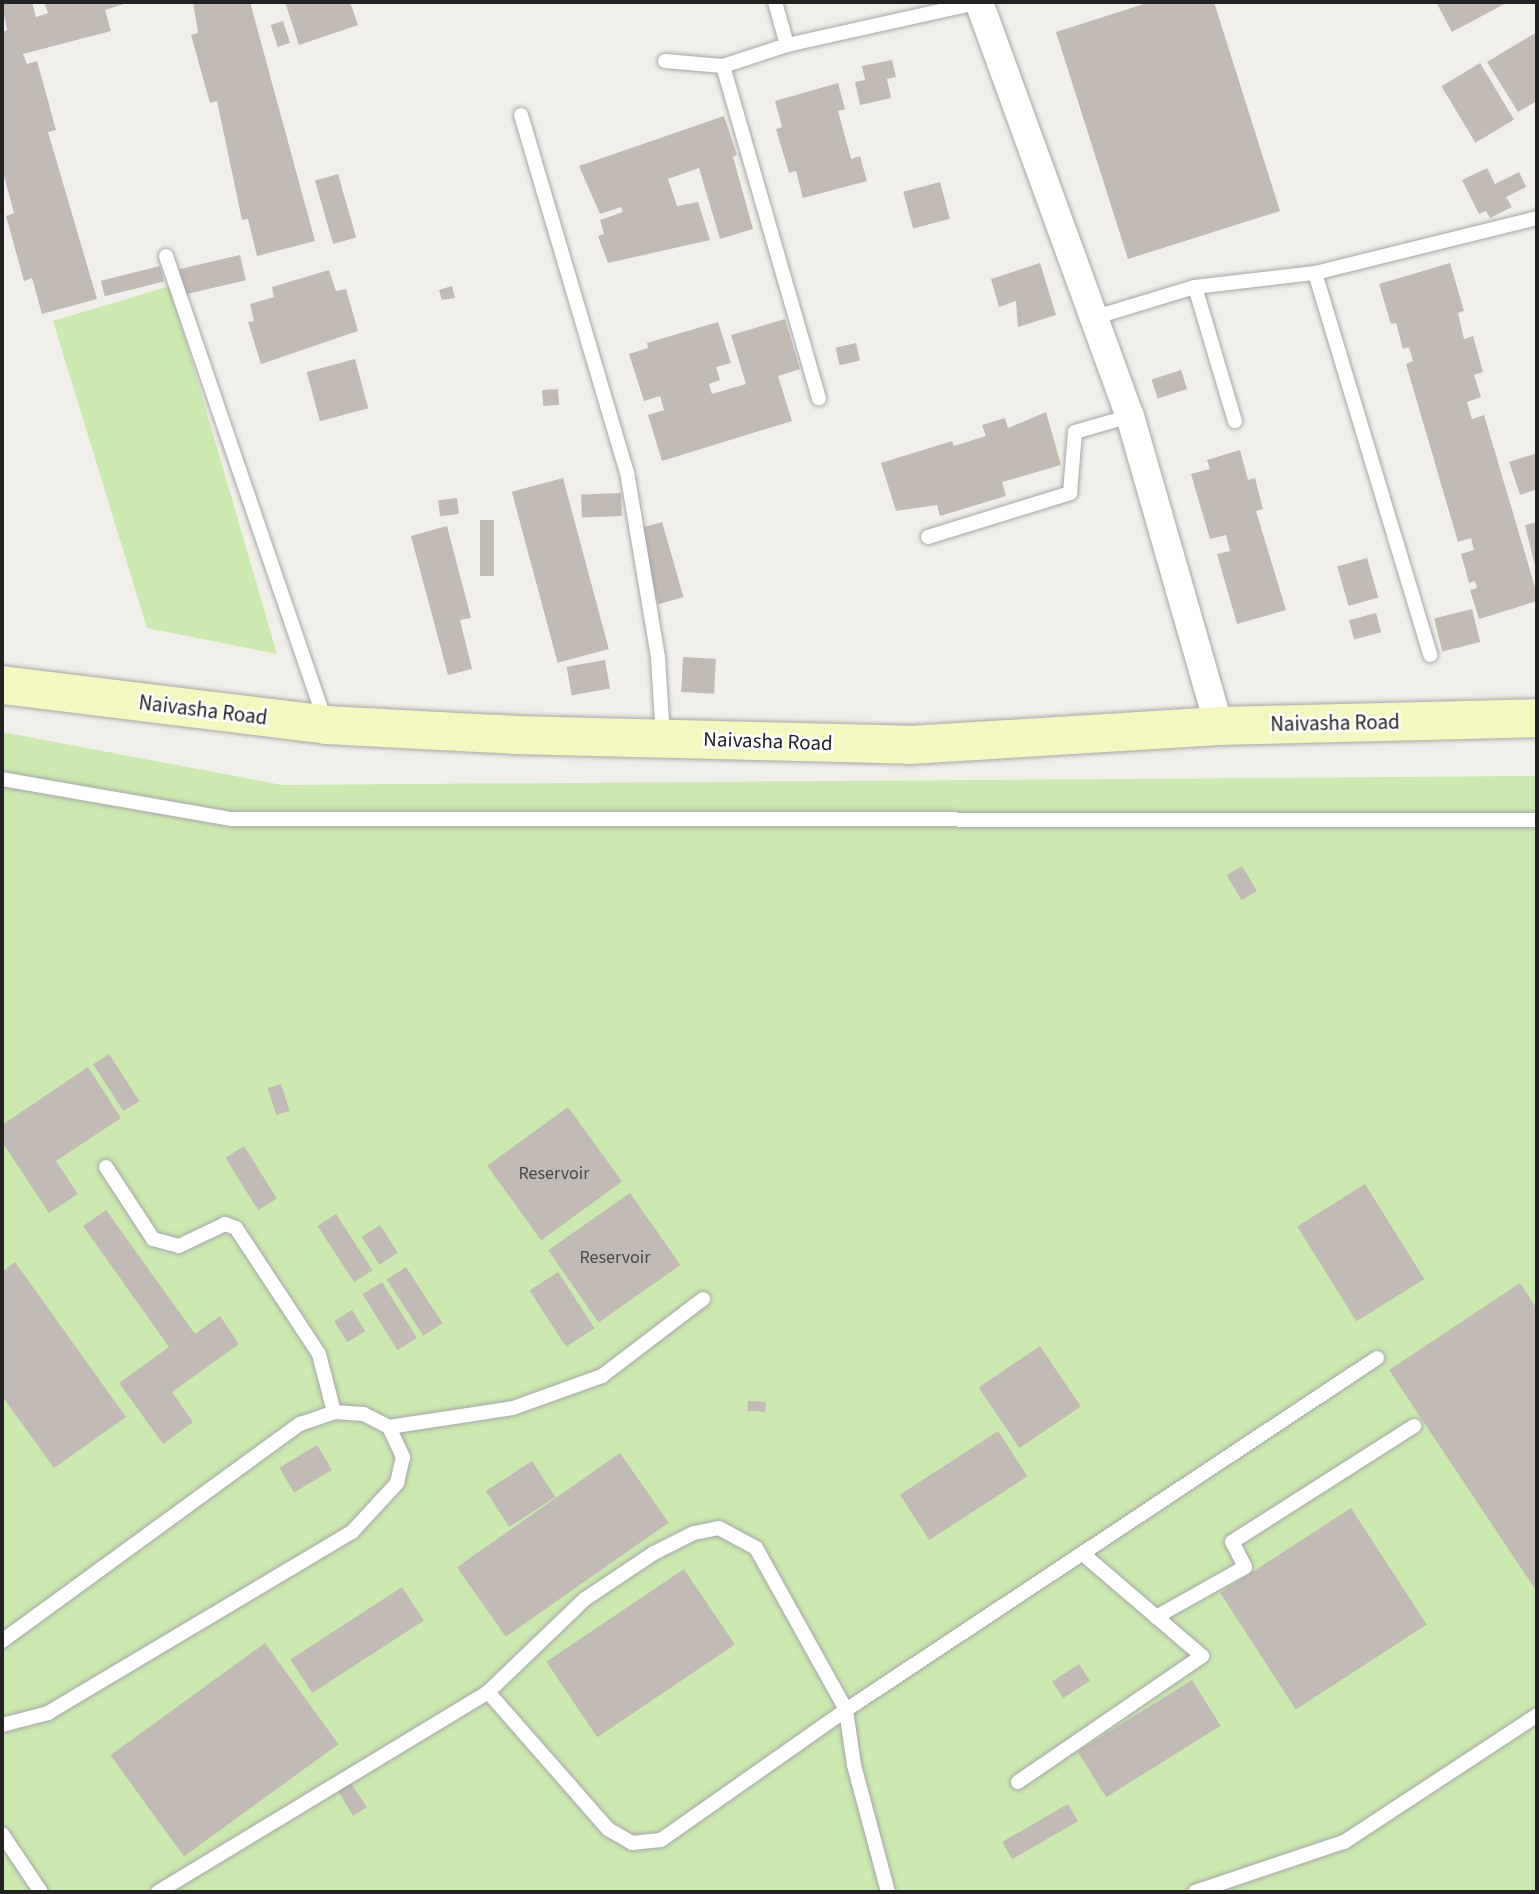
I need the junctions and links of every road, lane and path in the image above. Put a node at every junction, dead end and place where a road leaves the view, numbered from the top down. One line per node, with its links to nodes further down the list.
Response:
1 (775, 2): 3 (lane)
2 (980, 2): 3 (lane); 11 (street)
3 (787, 45): 5 (lane)
4 (665, 61): 5 (lane)
5 (723, 66): 12 (lane)
6 (521, 115): 21 (lane)
7 (1537, 218): 9 (lane)
8 (166, 256): 19 (lane)
9 (1315, 273): 10 (lane); 16 (lane)
10 (1195, 287): 11 (lane); 14 (lane)
11 (1096, 317): 13 (street)
12 (819, 398)
13 (1130, 415): 15 (lane); 20 (street)
14 (1235, 421)
15 (928, 537)
16 (1430, 655)
17 (2, 685): 19 (main road, Naivasha Road)
18 (1537, 718): 20 (main road, Naivasha Road)
19 (326, 725): 21 (main road, Naivasha Road)
20 (1219, 726): 21 (main road, Naivasha Road)
21 (663, 738)
22 (2, 779): 23 (lane)
23 (1537, 820)
24 (106, 1167): 27 (lane)
25 (703, 1299): 29 (lane)
26 (1377, 1357): 30 (lane)
27 (334, 1412): 29 (lane); 32 (lane)
28 (1414, 1426): 31 (lane)
29 (389, 1427): 36 (lane)
30 (1083, 1554): 31 (lane); 34 (lane)
31 (1156, 1617): 37 (lane)
32 (2, 1641)
33 (488, 1692): 34 (lane); 34 (lane); 40 (lane)
34 (846, 1710): 41 (lane)
35 (1537, 1715): 42 (lane)
36 (2, 1725)
37 (1018, 1782)
38 (2, 1834): 39 (lane)
39 (41, 1892)
40 (158, 1892)
41 (888, 1892)
42 (1195, 1892)

